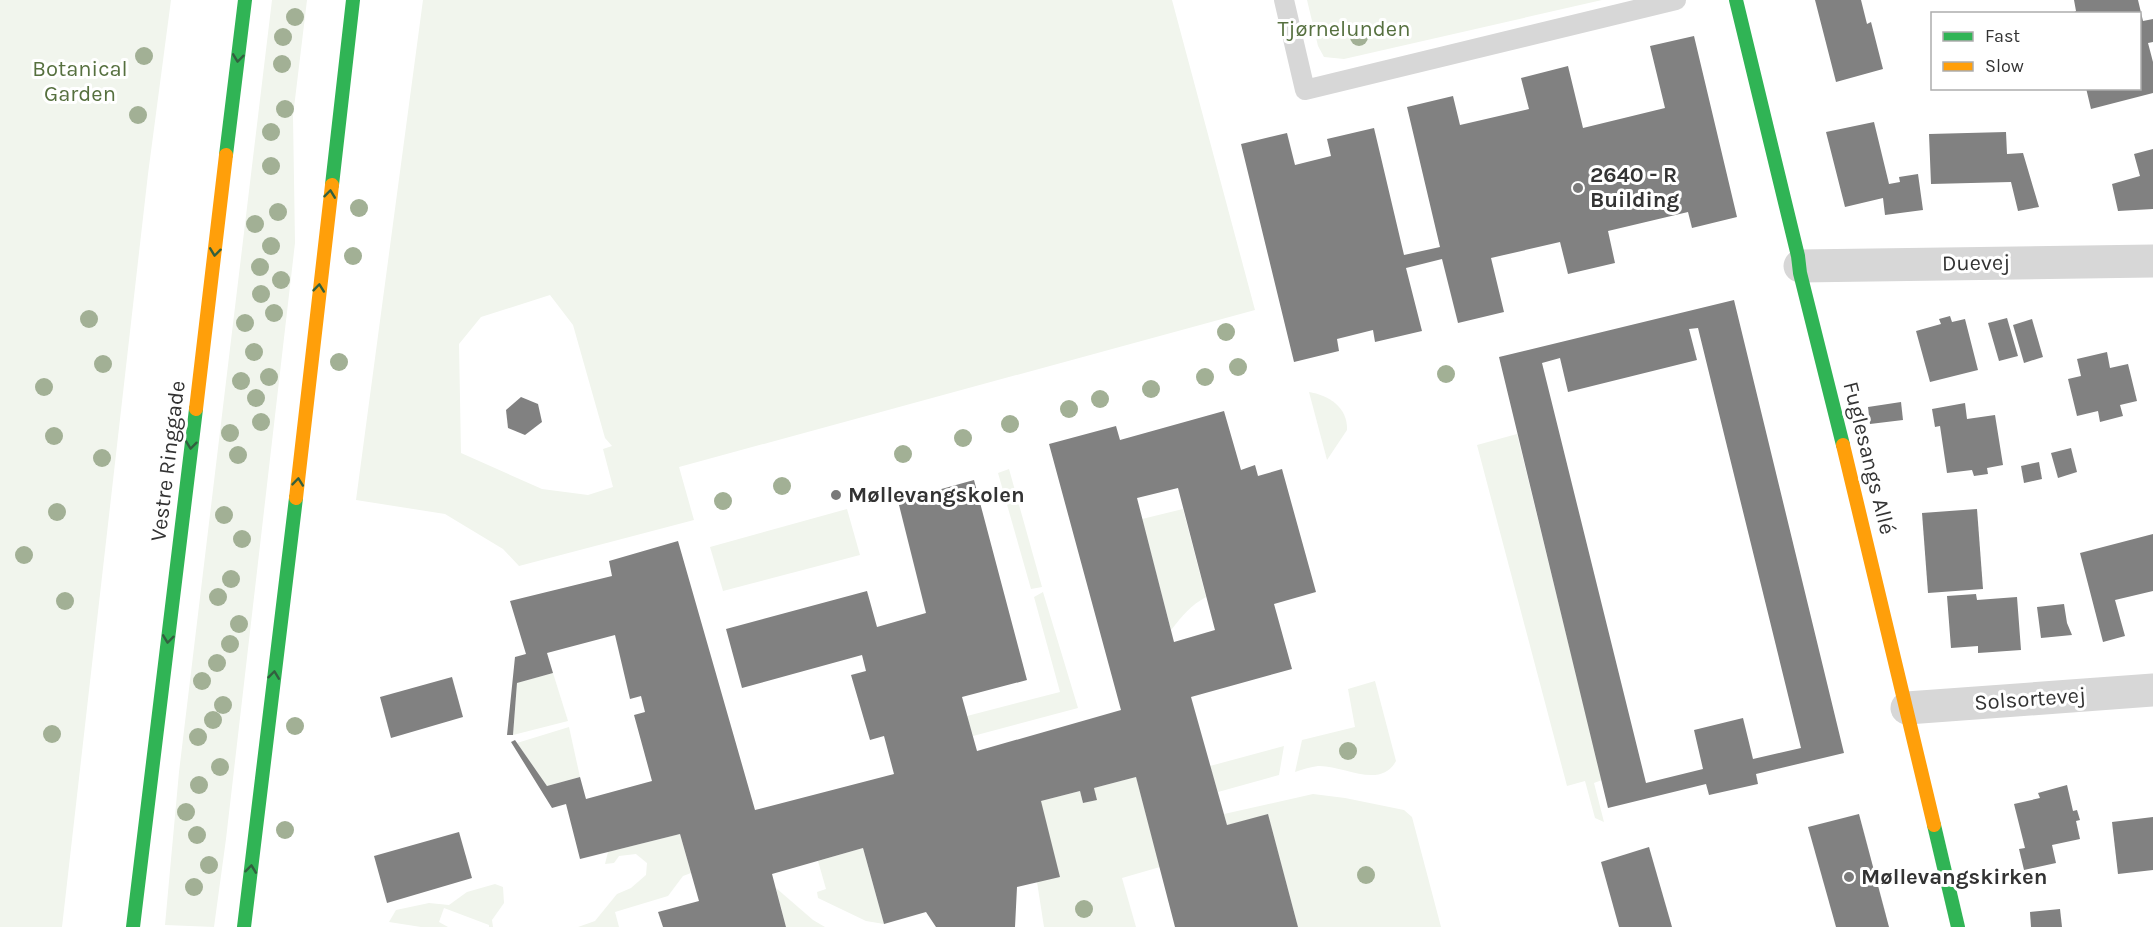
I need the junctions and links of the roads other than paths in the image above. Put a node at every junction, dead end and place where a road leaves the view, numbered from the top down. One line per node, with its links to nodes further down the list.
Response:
1 (245, 0): 10 (main road, Vestre Ringgade, one-way to 10)
2 (353, 0): 11 (main road, one-way to 2)
3 (1284, 0): 4 (lane)
4 (1677, 0)
5 (1736, 0): 7 (main road, Fuglesangs Allé)
6 (2153, 261): 7 (street, Duevej)
7 (1800, 266): 9 (main road, Fuglesangs Allé)
8 (2153, 690): 9 (street, Solsortevej)
9 (1907, 708): 12 (main road, Fuglesangs Allé)
10 (133, 927)
11 (244, 927)
12 (1958, 927)

